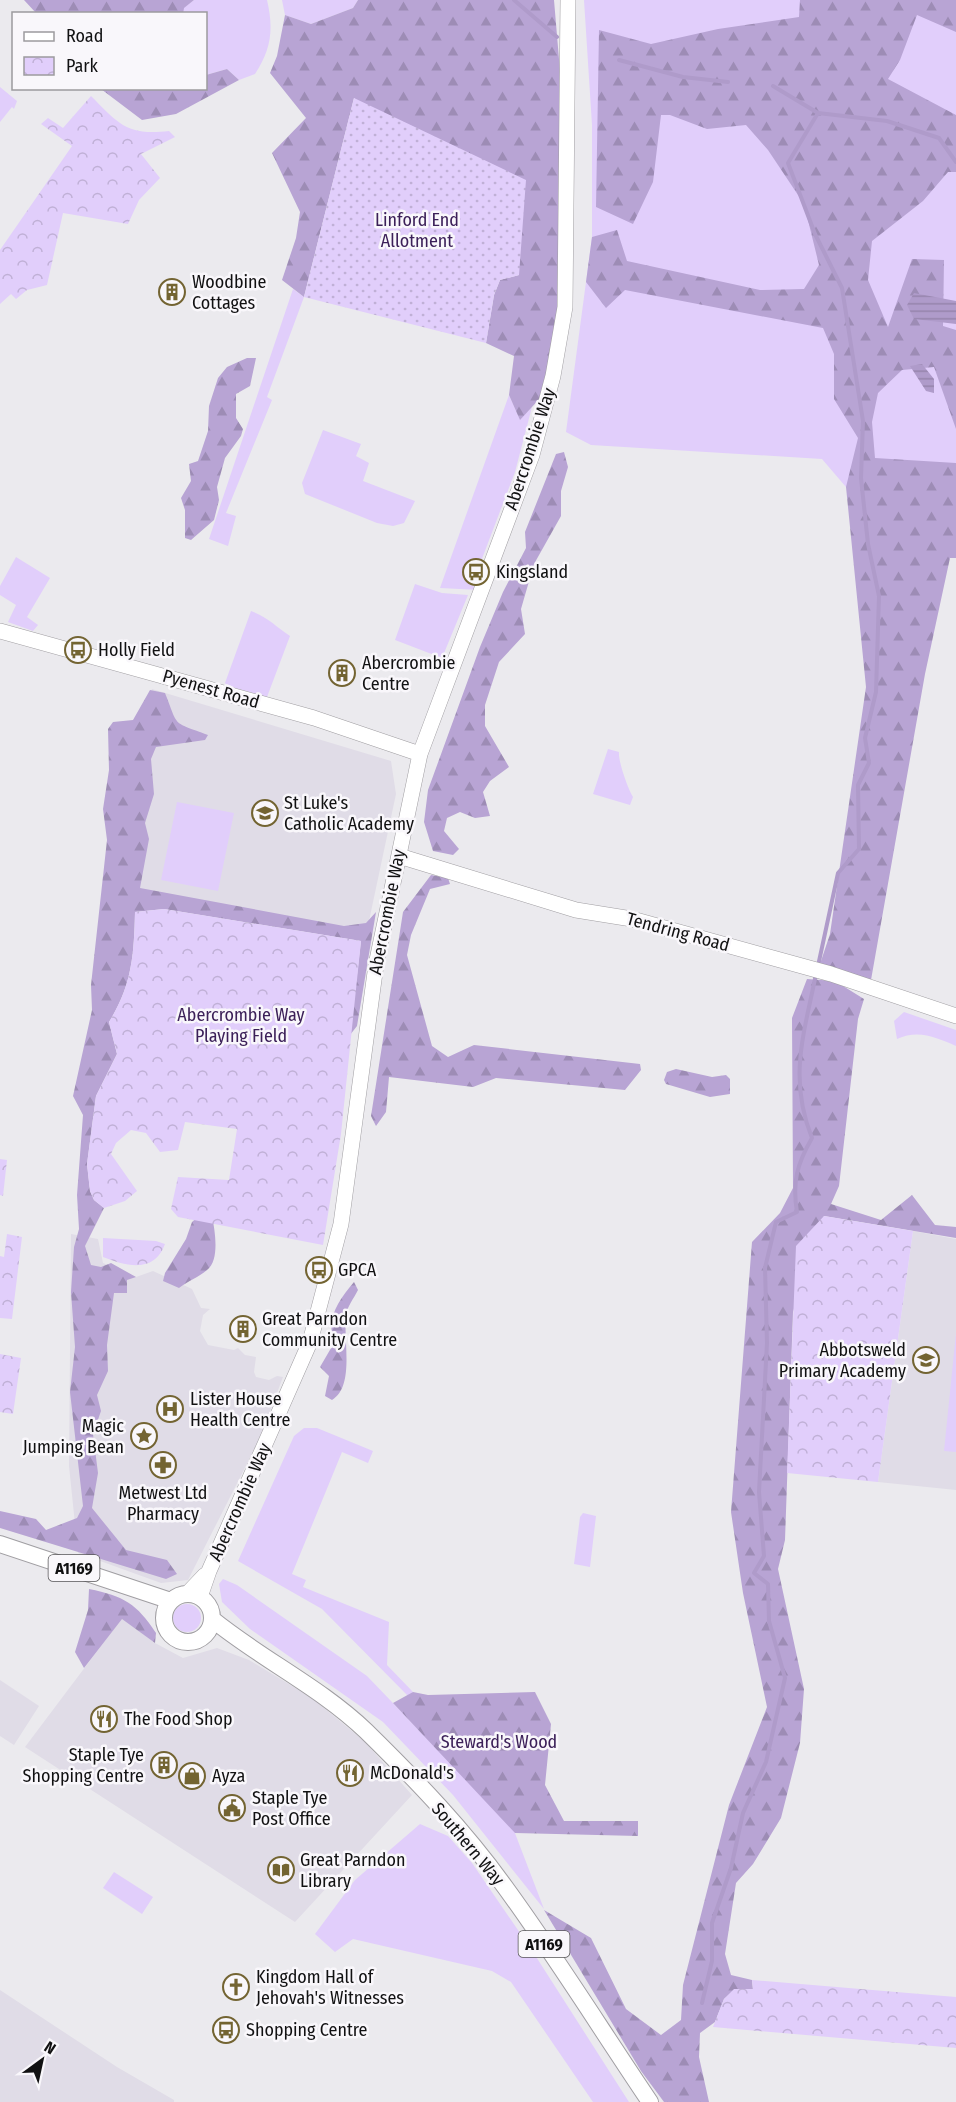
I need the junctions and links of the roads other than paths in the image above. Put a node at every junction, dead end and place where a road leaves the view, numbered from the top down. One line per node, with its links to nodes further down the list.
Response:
1 (568, 0): 3 (street, Abercrombie Way)
2 (0, 631): 3 (street, Pyenest Road)
3 (420, 754): 4 (street, Abercrombie Way)
4 (399, 856): 5 (street, Tendring Road); 8 (street, Abercrombie Way)
5 (956, 1016)
6 (0, 1544): 7 (main road, A1169)
7 (147, 1594): 9 (main road, A1169); 10 (main road)
8 (194, 1595): 9 (main road); 11 (main road)
9 (171, 1601): 10 (main road)
10 (165, 1626): 11 (main road)
11 (209, 1626): 12 (main road, Southern Way / A1169)
12 (650, 2102)

